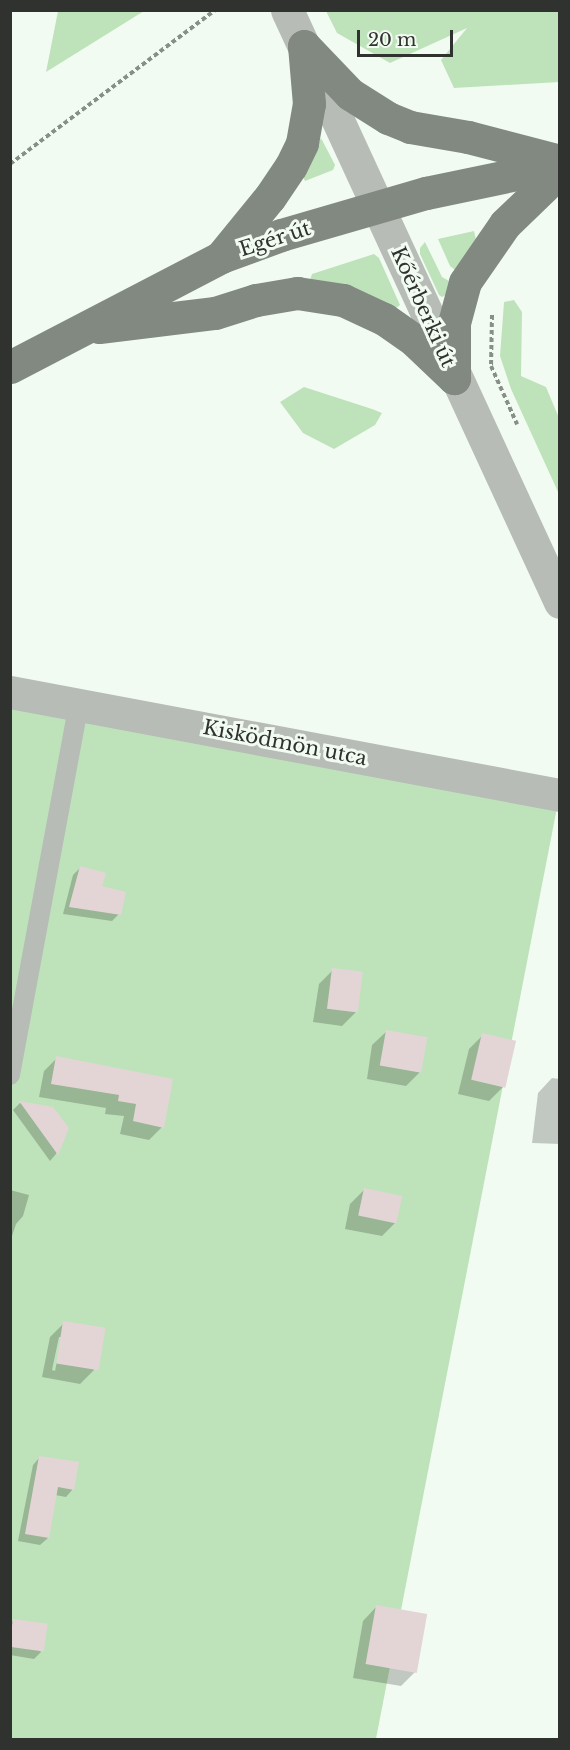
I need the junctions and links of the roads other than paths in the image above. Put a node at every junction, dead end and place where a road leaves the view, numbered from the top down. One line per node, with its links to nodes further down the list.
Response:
1 (287, 10): 2 (street, Kőérberki út)
2 (304, 46): 3 (main road); 5 (street, Kőérberki út); 6 (main road)
3 (560, 163): 5 (main road, Egér út)
4 (560, 171): 9 (main road)
5 (378, 207): 6 (main road, Egér út); 9 (street, Kőérberki út)
6 (221, 257): 7 (main road, Egér út)
7 (80, 329): 8 (main road, Egér út); 9 (main road)
8 (10, 367)
9 (454, 378): 10 (street, Kőérberki út)
10 (560, 603)
11 (10, 692): 12 (street, Kisködmön utca)
12 (79, 704): 13 (street, Kisködmön utca); 14 (lane)
13 (560, 795)
14 (10, 1075)

